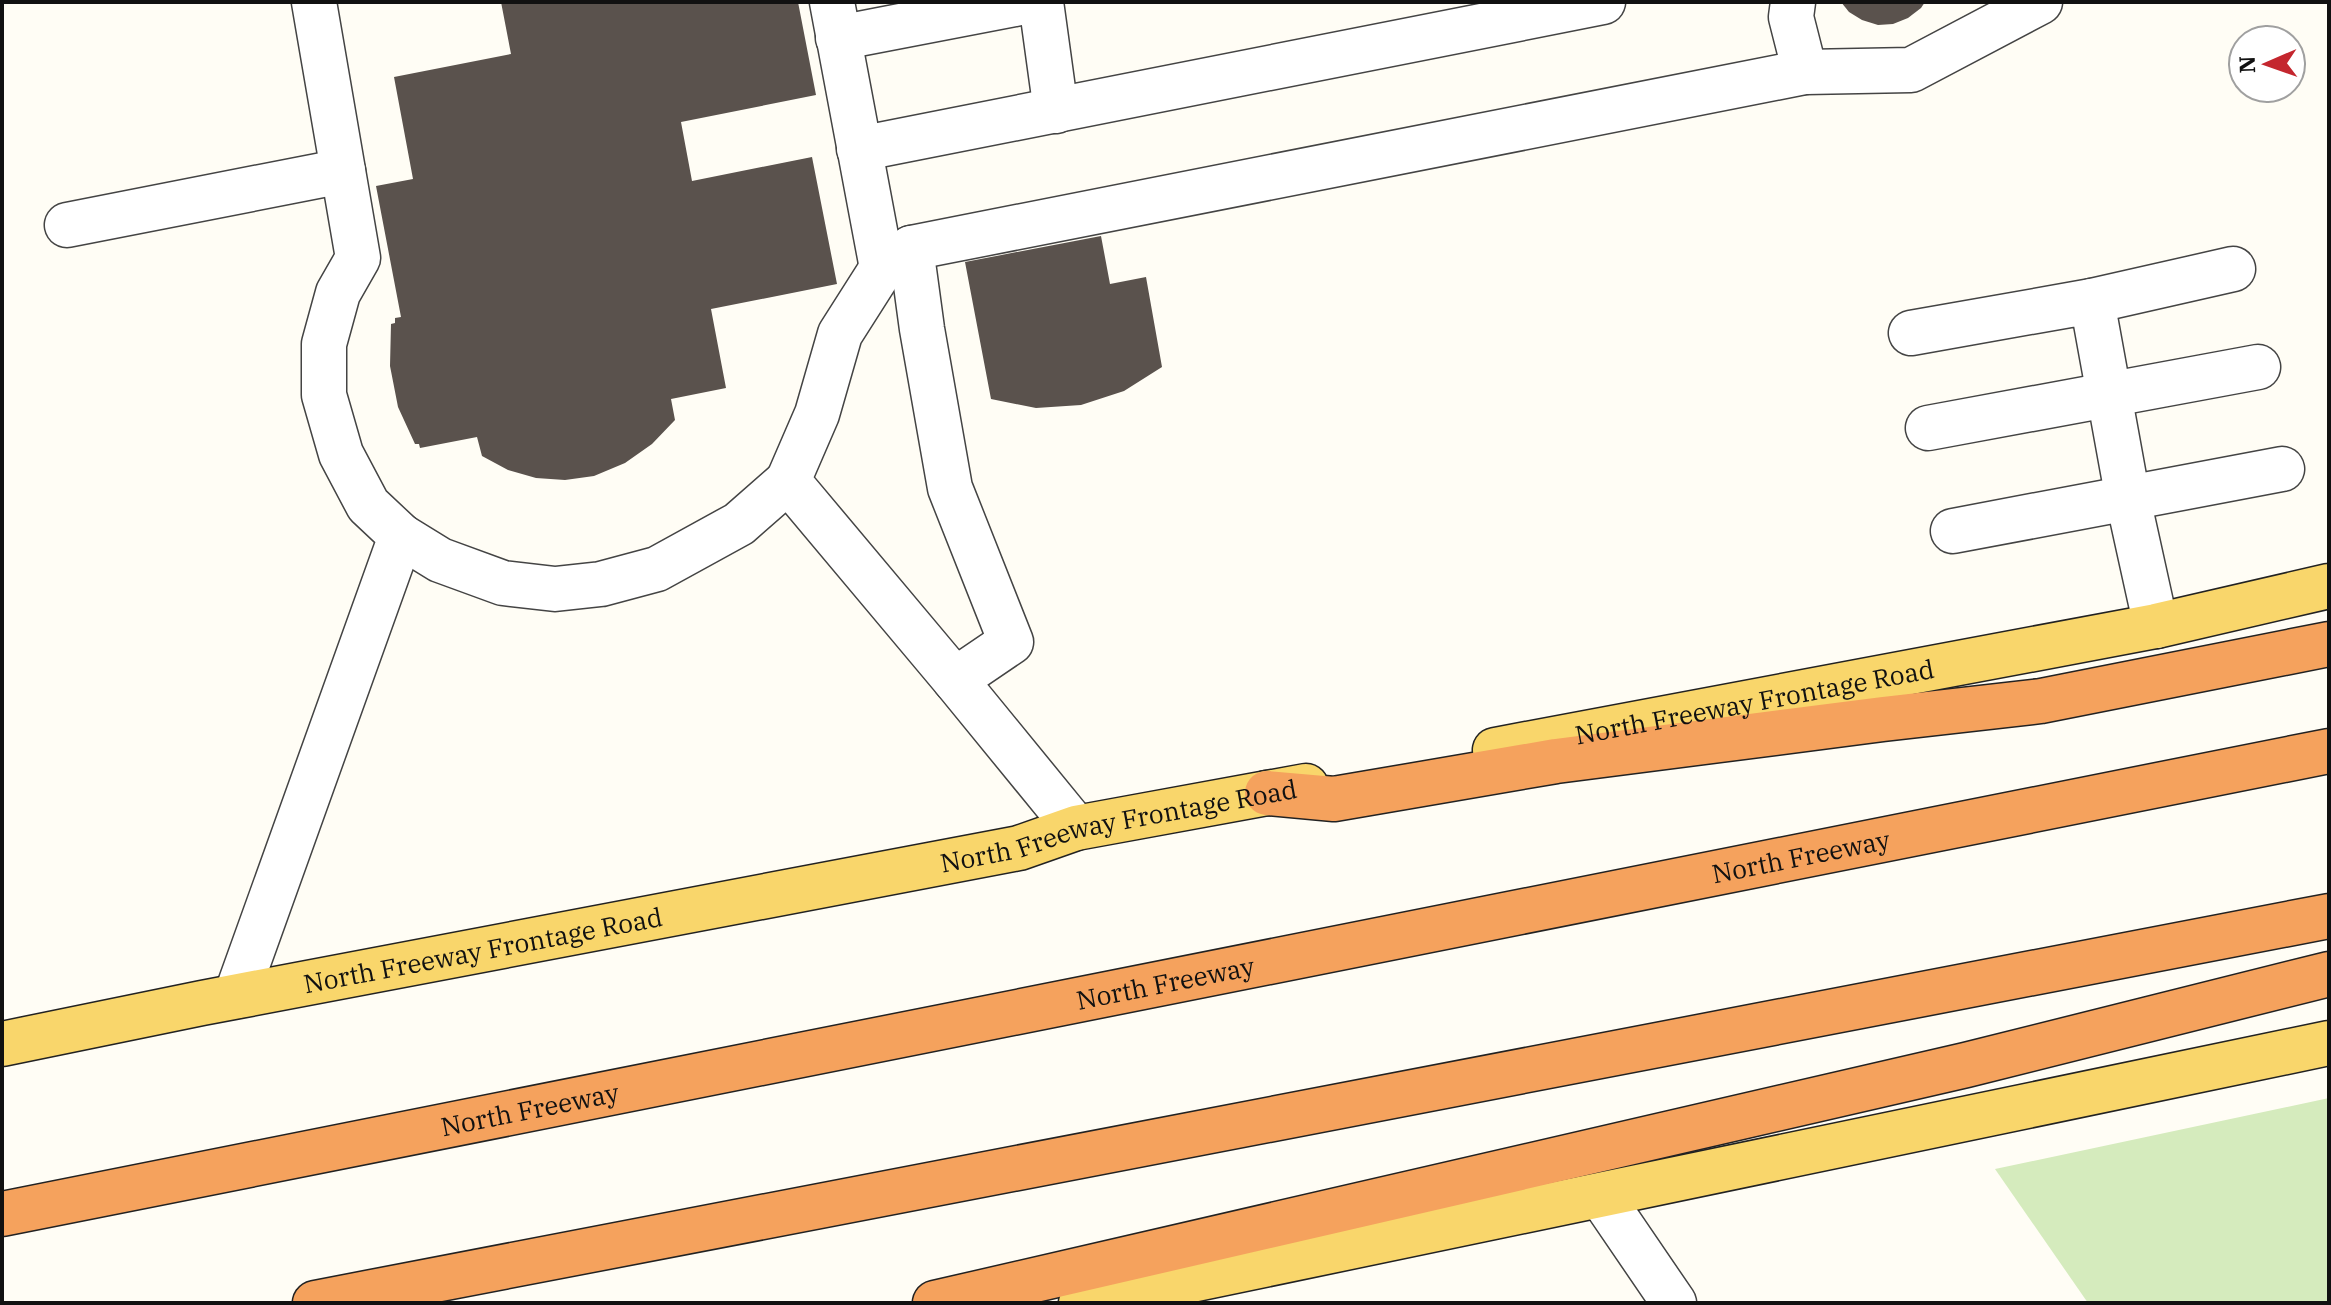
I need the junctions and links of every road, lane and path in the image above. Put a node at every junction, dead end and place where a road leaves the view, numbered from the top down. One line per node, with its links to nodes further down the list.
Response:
1 (314, 2): 11 (lane)
2 (1025, 2): 7 (lane)
3 (1041, 2): 9 (lane)
4 (1603, 2): 9 (lane)
5 (1793, 2): 8 (lane)
6 (2040, 2): 8 (lane)
7 (835, 20): 10 (lane)
8 (1805, 72): 13 (lane)
9 (1056, 111): 10 (lane)
10 (859, 149): 13 (lane)
11 (343, 171): 12 (lane); 24 (lane)
12 (67, 225)
13 (897, 258): 21 (lane); 28 (lane)
14 (2233, 269): 15 (lane)
15 (2092, 301): 16 (lane); 18 (lane)
16 (1911, 333)
17 (2258, 367): 18 (lane)
18 (2109, 396): 19 (lane); 22 (lane)
19 (1928, 428)
20 (2282, 469): 22 (lane)
21 (788, 481): 24 (lane); 28 (lane)
22 (2128, 499): 23 (lane); 26 (lane)
23 (1953, 531)
24 (401, 536): 34 (lane)
25 (2329, 586): 26 (main road, North Freeway Frontage Road)
26 (2156, 626): 30 (main road, North Freeway Frontage Road)
27 (2329, 644): 30 (highway)
28 (955, 680): 31 (lane)
29 (2329, 751): 38 (highway, North Freeway)
30 (1267, 793): 31 (main road, North Freeway Frontage Road)
31 (1076, 828): 34 (main road, North Freeway Frontage Road)
32 (2329, 916): 39 (highway)
33 (2329, 974): 40 (highway)
34 (236, 996): 35 (main road, North Freeway Frontage Road)
35 (2, 1042)
36 (2329, 1043): 37 (main road)
37 (1601, 1196): 41 (main road); 42 (lane)
38 (2, 1214)
39 (315, 1303)
40 (935, 1303)
41 (1081, 1303)
42 (1674, 1303)

